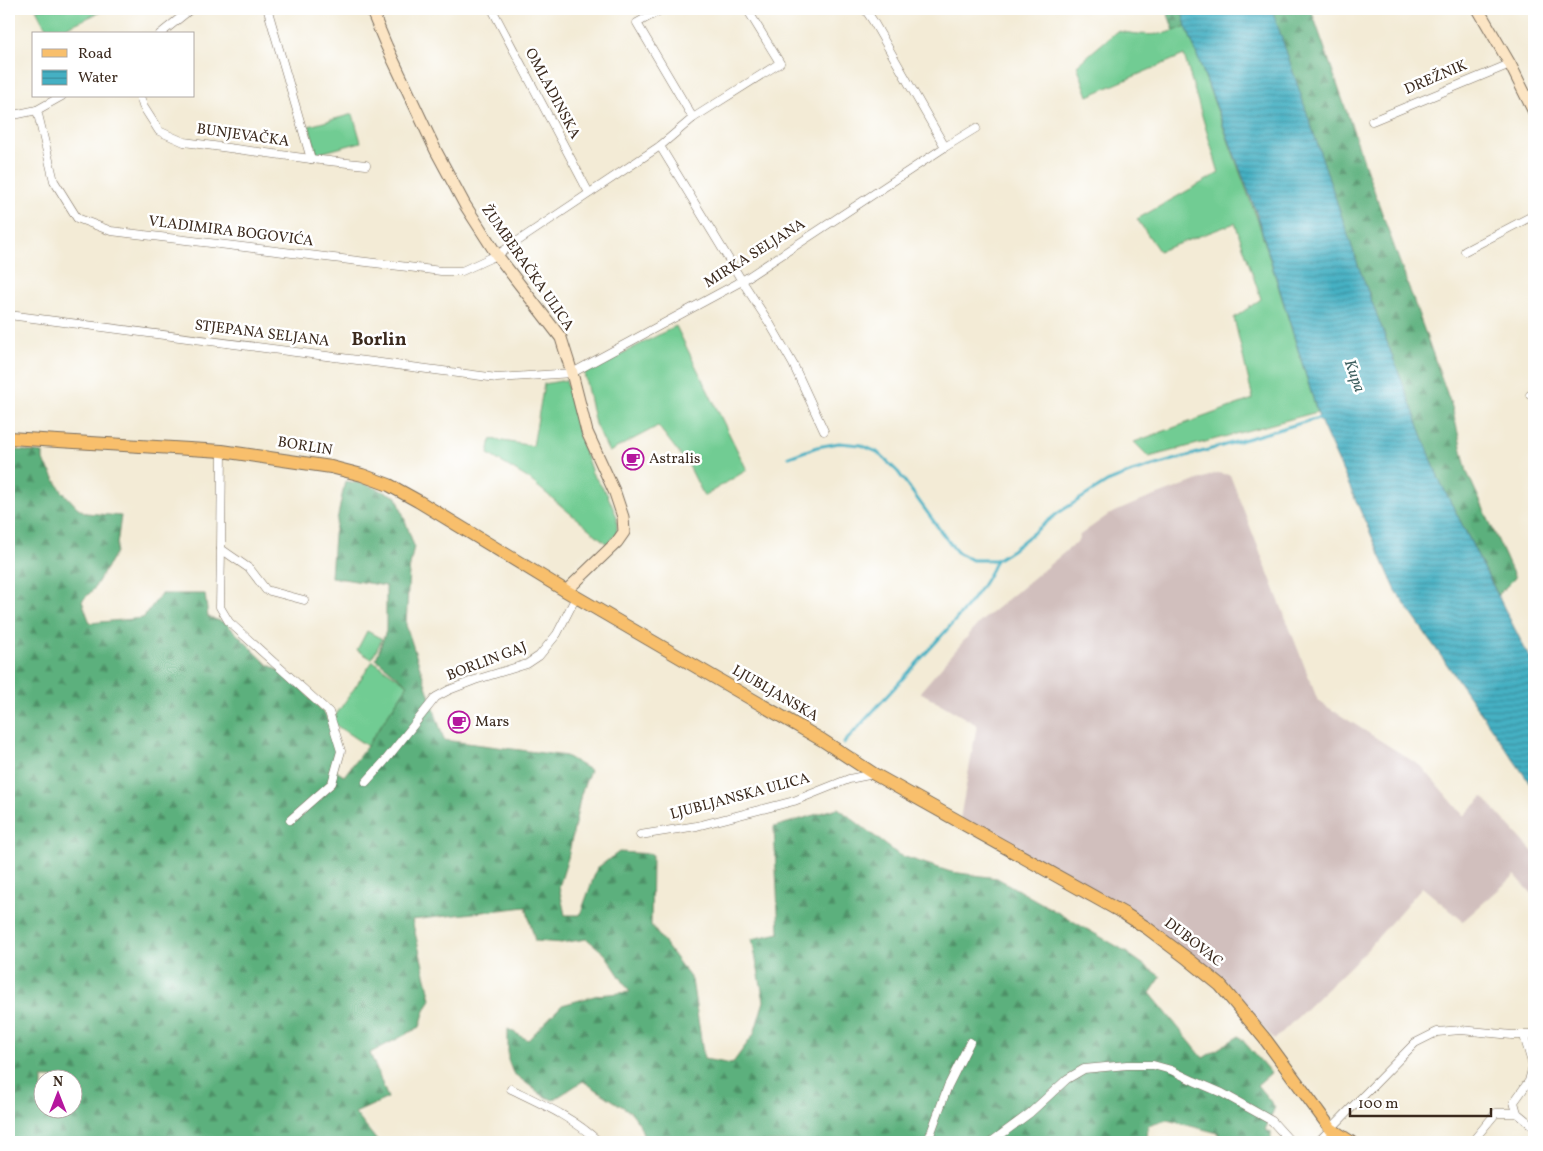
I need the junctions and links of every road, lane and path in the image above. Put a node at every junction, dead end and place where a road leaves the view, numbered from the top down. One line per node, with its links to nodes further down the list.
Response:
1 (191, 9): 9 (street)
2 (371, 9): 26 (main road, ŽUMBERAČKA ULICA)
3 (492, 9): 23 (street, OMLADINSKA)
4 (662, 9): 16 (street)
5 (747, 9): 16 (street, VLADIMIRA BOGOVIĆA)
6 (865, 9): 20 (street)
7 (1478, 9): 10 (main road)
8 (268, 11): 21 (street)
9 (162, 32)
10 (1510, 64): 14 (main road); 17 (street, DREŽNIK)
11 (58, 98): 13 (street)
12 (141, 98): 21 (street, BUNJEVAČKA)
13 (36, 110): 15 (street); 26 (street, VLADIMIRA BOGOVIĆA)
14 (1534, 112)
15 (9, 116)
16 (693, 118): 19 (street, VLADIMIRA BOGOVIĆA)
17 (1372, 121)
18 (976, 128): 20 (street, MIRKA SELJANA)
19 (660, 146): 23 (street, VLADIMIRA BOGOVIĆA); 27 (street)
20 (945, 147): 27 (street, MIRKA SELJANA)
21 (311, 159): 22 (street, BUNJEVAČKA)
22 (366, 165)
23 (588, 193): 26 (street, VLADIMIRA BOGOVIĆA)
24 (1534, 215): 25 (street)
25 (1464, 251)
26 (497, 255): 29 (main road, ŽUMBERAČKA ULICA)
27 (742, 282): 29 (street, MIRKA SELJANA); 30 (street)
28 (9, 315): 29 (street, STJEPANA SELJANA)
29 (572, 373): 34 (main road, ŽUMBERAČKA ULICA)
30 (824, 431)
31 (9, 438): 32 (main road, BORLIN)
32 (222, 452): 33 (street); 34 (main road, BORLIN)
33 (221, 549): 35 (street); 38 (street)
34 (571, 594): 36 (main road, LJUBLJANSKA); 37 (street, BORLIN GAJ)
35 (304, 600)
36 (874, 774): 39 (main road, LJUBLJANSKA); 40 (street, LJUBLJANSKA ULICA)
37 (366, 782)
38 (290, 820)
39 (966, 826): 47 (main road, DUBOVAC)
40 (640, 835)
41 (1534, 1035): 42 (street)
42 (1524, 1036): 45 (street); 47 (street)
43 (970, 1042): 49 (street)
44 (511, 1089): 48 (street)
45 (1517, 1113): 46 (street); 54 (street)
46 (1534, 1127)
47 (1331, 1128): 52 (street); 53 (main road, DUBOVAC)
48 (599, 1142)
49 (930, 1142)
50 (991, 1142): 51 (street)
51 (1290, 1142)
52 (1318, 1142)
53 (1351, 1142)
54 (1472, 1142)

